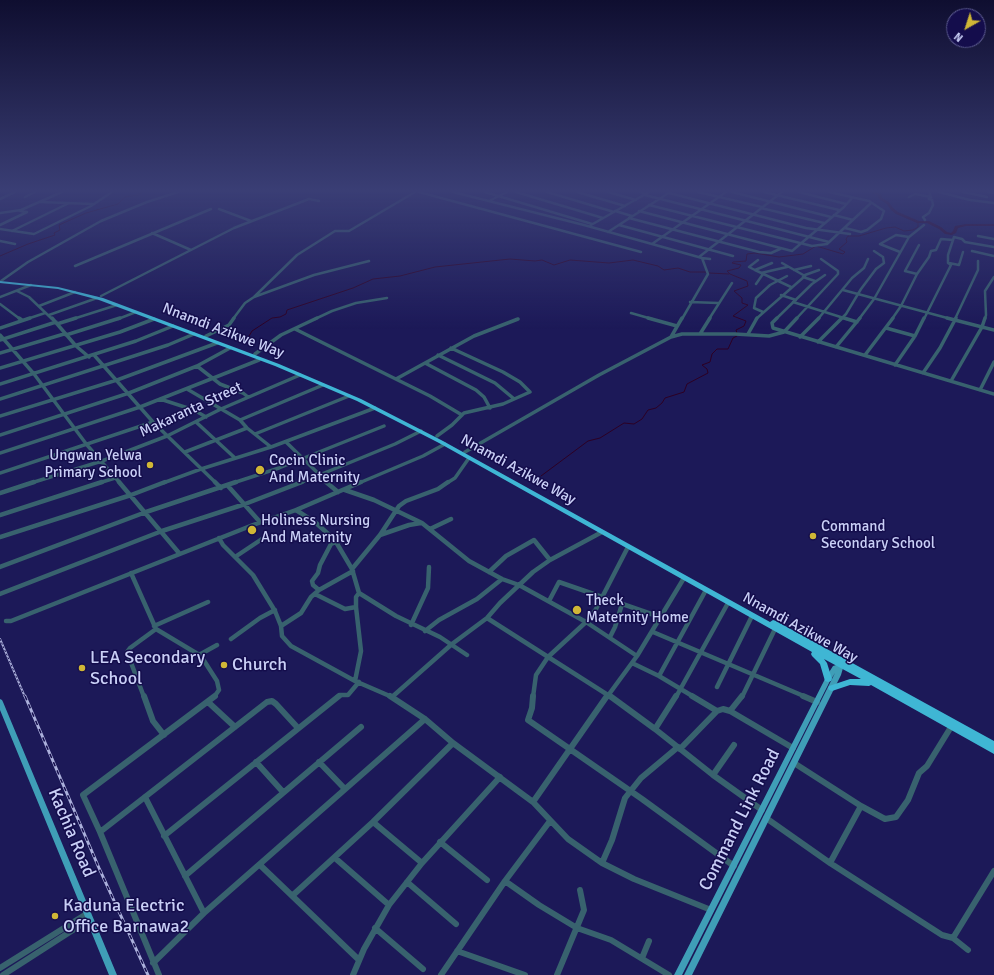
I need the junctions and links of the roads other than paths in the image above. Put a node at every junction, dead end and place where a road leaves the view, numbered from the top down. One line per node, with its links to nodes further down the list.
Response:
1 (662, 237): 26 (street)
2 (909, 237): 36 (street)
3 (72, 238): 62 (street)
4 (142, 238): 50 (street)
5 (162, 238): 32 (street)
6 (216, 238): 32 (street)
7 (326, 238): 76 (street)
8 (590, 238): 34 (street)
9 (628, 238): 26 (street)
10 (664, 238): 30 (street)
11 (700, 238): 23 (street)
12 (723, 238): 23 (street)
13 (739, 238): 31 (street)
14 (775, 238): 27 (street)
15 (808, 238): 27 (street)
16 (815, 238): 24 (street)
17 (834, 238): 24 (street)
18 (892, 238): 36 (street)
19 (956, 238): 21 (street)
20 (958, 238): 29 (street)
21 (953, 240): 48 (street); 57 (street)
22 (0, 242): 25 (street)
23 (717, 242): 30 (street); 31 (street)
24 (829, 242): 27 (street)
25 (15, 244)
26 (652, 244): 40 (street)
27 (801, 244): 31 (street)
28 (919, 245): 57 (street)
29 (994, 247)
30 (708, 249): 38 (street); 40 (street)
31 (780, 249)
32 (190, 250): 75 (street)
33 (972, 251): 39 (street)
34 (641, 252)
35 (874, 252): 72 (street)
36 (900, 252): 78 (street)
37 (963, 252): 48 (street)
38 (733, 256)
39 (994, 256)
40 (701, 257): 41 (street); 80 (street)
41 (710, 259)
42 (821, 259): 86 (street)
43 (868, 259): 69 (street)
44 (758, 260): 53 (street)
45 (369, 261): 76 (street)
46 (978, 261): 97 (street)
47 (772, 263): 53 (street)
48 (949, 263): 91 (street)
49 (782, 264): 52 (street)
50 (75, 266)
51 (811, 266): 54 (street)
52 (788, 267): 54 (street); 56 (street)
53 (755, 270): 56 (street)
54 (793, 270): 60 (street)
55 (819, 270): 60 (street)
56 (762, 274): 63 (street); 67 (street)
57 (917, 274): 85 (street)
58 (825, 275): 64 (street)
59 (787, 276): 63 (street)
60 (803, 276): 64 (street); 68 (street)
61 (994, 277): 102 (street)
62 (0, 281): 66 (highway, Nnamdi Azikwe Way); 75 (highway, Nnamdi Azikwe Way)
63 (777, 281): 68 (street); 88 (street)
64 (815, 281): 79 (street)
65 (732, 283): 81 (street)
66 (31, 284): 70 (street); 71 (highway, Nnamdi Azikwe Way)
67 (756, 284)
68 (791, 287): 73 (street)
69 (843, 290): 72 (street); 90 (street)
70 (17, 291): 74 (street); 84 (street)
71 (75, 292): 75 (highway, Nnamdi Azikwe Way); 84 (street)
72 (858, 294): 78 (street); 93 (street)
73 (781, 295): 79 (street); 88 (street)
74 (0, 297)
75 (99, 297): 83 (highway, Nnamdi Azikwe Way); 92 (street); 113 (highway, Nnamdi Azikwe Way)
76 (254, 297): 113 (street)
77 (387, 298): 105 (street)
78 (874, 299): 85 (street); 98 (street)
79 (795, 301): 86 (street); 107 (street)
80 (690, 302): 81 (street); 101 (street)
81 (718, 303): 110 (street)
82 (0, 304): 96 (street)
83 (117, 305): 87 (highway, Nnamdi Azikwe Way); 99 (street)
84 (39, 306): 92 (street)
85 (901, 306): 91 (street); 104 (street)
86 (808, 308): 90 (street); 107 (street)
87 (136, 312): 94 (highway, Nnamdi Azikwe Way); 108 (street)
88 (763, 312): 111 (street)
89 (631, 313): 101 (street)
90 (824, 313): 93 (street); 116 (street)
91 (927, 313): 97 (street); 114 (street)
92 (47, 314): 96 (street); 99 (street)
93 (840, 318): 98 (street); 118 (street)
94 (154, 319): 100 (highway, Nnamdi Azikwe Way); 120 (street)
95 (518, 319): 123 (street)
96 (22, 320): 103 (street)
97 (955, 320): 102 (street); 139 (street)
98 (857, 322): 121 (street)
99 (57, 323): 108 (street); 117 (street)
100 (173, 326): 109 (highway, Nnamdi Azikwe Way); 127 (street)
101 (677, 326): 115 (street)
102 (982, 327): 106 (street); 145 (street)
103 (0, 328)
104 (886, 328): 114 (street); 129 (street)
105 (295, 329): 126 (street); 143 (street)
106 (994, 330)
107 (784, 332): 111 (street); 116 (street)
108 (65, 334): 120 (street); 124 (street)
109 (194, 334): 119 (highway, Nnamdi Azikwe Way); 136 (street)
110 (700, 334): 111 (street); 115 (street)
111 (748, 334)
112 (0, 336): 117 (street)
113 (206, 336): 126 (highway, Nnamdi Azikwe Way)
114 (915, 336): 135 (street)
115 (671, 337): 184 (street)
116 (800, 337): 118 (street)
117 (2, 340): 124 (street)
118 (818, 342): 121 (street)
119 (217, 343): 122 (highway, Nnamdi Azikwe Way); 144 (street)
120 (76, 346): 130 (street); 132 (street)
121 (836, 347): 129 (street)
122 (230, 348): 131 (highway, Nnamdi Azikwe Way); 137 (street)
123 (451, 348): 128 (street); 161 (street)
124 (11, 350): 125 (street); 132 (street)
125 (0, 353)
126 (255, 354): 177 (highway, Nnamdi Azikwe Way)
127 (94, 355): 130 (street); 136 (street)
128 (438, 355): 134 (street); 155 (street)
129 (865, 355): 135 (street)
130 (89, 357): 140 (street)
131 (259, 360): 141 (highway, Nnamdi Azikwe Way); 142 (street)
132 (24, 361): 138 (street); 140 (street)
133 (994, 362): 150 (street)
134 (425, 363): 143 (street); 161 (street)
135 (895, 365): 139 (street)
136 (105, 366): 144 (street); 148 (street)
137 (197, 366): 142 (street); 151 (street)
138 (0, 368)
139 (923, 373): 145 (street)
140 (34, 374): 146 (street); 148 (street)
141 (300, 375): 147 (highway, Nnamdi Azikwe Way); 154 (street, Makaranta Street)
142 (213, 379): 149 (street); 154 (street)
143 (396, 379): 164 (street)
144 (117, 380): 151 (street); 158 (street)
145 (951, 381): 150 (street)
146 (0, 384)
147 (323, 385): 153 (highway, Nnamdi Azikwe Way); 167 (street)
148 (43, 386): 156 (street); 158 (street)
149 (187, 389): 157 (street); 162 (street)
150 (980, 390): 152 (street)
151 (128, 393): 159 (street); 163 (street)
152 (994, 394)
153 (349, 396): 160 (highway, Nnamdi Azikwe Way); 174 (street)
154 (248, 397): 162 (street, Makaranta Street)
155 (513, 398)
156 (0, 399)
157 (160, 399): 159 (street); 166 (street)
158 (52, 400): 163 (street); 165 (street)
159 (140, 407): 168 (street); 172 (street)
160 (375, 408): 173 (highway, Nnamdi Azikwe Way); 179 (street)
161 (490, 408): 164 (street)
162 (221, 409): 166 (street, Makaranta Street); 167 (street)
163 (63, 415): 172 (street); 175 (street)
164 (462, 415): 177 (street)
165 (0, 416)
166 (206, 417): 169 (street, Makaranta Street)
167 (240, 420): 171 (street)
168 (153, 422): 176 (street); 180 (street)
169 (196, 422): 176 (street, Makaranta Street); 178 (street)
170 (384, 426): 188 (street)
171 (247, 428): 174 (street); 178 (street)
172 (75, 429): 180 (street); 185 (street)
173 (421, 431): 181 (highway, Nnamdi Azikwe Way); 192 (street)
174 (255, 434): 182 (street)
175 (0, 435)
176 (167, 436): 183 (street); 189 (street, Makaranta Street)
177 (437, 436): 184 (highway, Nnamdi Azikwe Way)
178 (217, 440): 183 (street); 186 (street)
179 (286, 442): 182 (street); 188 (street)
180 (87, 444): 189 (street); 191 (street)
181 (445, 444): 187 (highway, Nnamdi Azikwe Way); 196 (street)
182 (271, 447): 186 (street)
183 (185, 452): 190 (street)
184 (465, 452): 257 (highway, Nnamdi Azikwe Way)
185 (0, 453)
186 (235, 458): 190 (street)
187 (469, 458): 202 (street); 210 (highway, Nnamdi Azikwe Way)
188 (302, 459): 192 (street); 194 (street)
189 (102, 461): 193 (street); 198 (street, Makaranta Street)
190 (202, 469): 195 (street); 199 (street)
191 (0, 473)
192 (319, 476): 197 (street); 200 (street)
193 (115, 478): 199 (street); 204 (street)
194 (228, 486): 195 (street); 200 (street)
195 (221, 488): 203 (street)
196 (344, 490): 197 (street); 202 (street)
197 (338, 492): 201 (street)
198 (0, 493)
199 (131, 496): 203 (street); 212 (street)
200 (245, 504): 206 (street); 209 (street)
201 (296, 510): 206 (street); 215 (street)
202 (394, 511): 207 (street); 211 (street)
203 (146, 512): 209 (street); 220 (street)
204 (0, 515)
205 (451, 519): 208 (street)
206 (260, 522): 213 (street)
207 (422, 523): 208 (street); 211 (street)
208 (430, 529): 223 (street)
209 (162, 531): 217 (street); 231 (street)
210 (602, 532): 216 (highway, Nnamdi Azikwe Way); 219 (street)
211 (380, 535): 222 (street)
212 (0, 537)
213 (219, 538): 217 (street); 218 (street)
214 (265, 538): 218 (street)
215 (331, 544): 222 (street); 229 (street)
216 (628, 547): 225 (highway, Nnamdi Azikwe Way); 232 (street)
217 (179, 553): 224 (street)
218 (235, 557): 238 (street)
219 (550, 560): 223 (street); 227 (street)
220 (0, 567)
221 (429, 567): 244 (street)
222 (352, 570): 229 (street); 230 (street)
223 (489, 572): 226 (street)
224 (130, 573): 242 (street); 246 (street)
225 (684, 578): 228 (highway, Nnamdi Azikwe Way); 240 (street)
226 (502, 579): 227 (street); 248 (street)
227 (519, 585): 233 (street); 241 (street)
228 (706, 590): 235 (highway, Nnamdi Azikwe Way); 252 (street)
229 (317, 592): 237 (street); 245 (street)
230 (359, 593): 237 (street); 244 (street)
231 (0, 594)
232 (601, 597): 233 (street); 236 (street); 243 (street)
233 (549, 601): 243 (street)
234 (208, 602): 246 (street)
235 (728, 603): 239 (highway, Nnamdi Azikwe Way); 256 (street)
236 (622, 604): 240 (street); 250 (street)
237 (356, 607): 269 (street)
238 (275, 610): 245 (street); 251 (street)
239 (752, 616): 247 (highway, Nnamdi Azikwe Way); 263 (street)
240 (660, 617): 249 (street)
241 (487, 618): 253 (street); 261 (street)
242 (6, 621)
243 (586, 622): 250 (street); 261 (street)
244 (411, 624): 248 (street)
245 (281, 626): 269 (street)
246 (155, 628): 258 (street); 287 (street)
247 (775, 629): 255 (highway, Nnamdi Azikwe Way); 266 (street)
248 (425, 631): 253 (street)
249 (653, 632): 252 (street); 260 (street)
250 (610, 637): 260 (street)
251 (231, 638)
252 (678, 643): 256 (street); 267 (street)
253 (452, 644): 259 (street); 275 (street)
254 (217, 645): 258 (street)
255 (804, 646): 264 (highway, Nnamdi Azikwe Way); 268 (highway)
256 (702, 652): 263 (street); 273 (street)
257 (824, 652): 264 (main road); 265 (highway, Nnamdi Azikwe Way)
258 (199, 655): 277 (street)
259 (467, 655)
260 (637, 656): 262 (street)
261 (548, 657): 274 (street); 293 (street)
262 (632, 663): 267 (street); 274 (street)
263 (729, 663): 266 (street); 270 (street)
264 (840, 666): 265 (main road); 268 (main road, Command Link Road); 271 (main road, Command Link Road); 272 (highway, Nnamdi Azikwe Way)
265 (854, 668): 290 (highway, Nnamdi Azikwe Way)
266 (754, 674): 278 (street); 280 (street)
267 (659, 676): 273 (street)
268 (828, 679): 278 (main road, Command Link Road)
269 (357, 682): 275 (street); 285 (street)
270 (717, 687)
271 (832, 688): 272 (highway); 297 (main road, Command Link Road)
272 (882, 689): 284 (highway, Nnamdi Azikwe Way)
273 (681, 690): 279 (street); 286 (street)
274 (608, 695): 286 (street); 293 (street)
275 (392, 697): 281 (street)
276 (0, 702): 331 (main road, Kachia Road)
277 (208, 702): 282 (street); 287 (street)
278 (817, 702): 292 (main road, Command Link Road)
279 (717, 711): 280 (street); 291 (street)
280 (730, 711): 292 (street)
281 (425, 719): 288 (street); 300 (street)
282 (235, 727): 285 (street); 303 (street)
283 (361, 727): 296 (street)
284 (951, 727): 294 (highway, Nnamdi Azikwe Way); 305 (street)
285 (298, 728): 295 (street)
286 (655, 729): 291 (street)
287 (164, 734): 310 (street)
288 (454, 743): 299 (street); 309 (street)
289 (734, 745): 298 (street)
290 (994, 745)
291 (679, 748): 298 (street); 302 (street)
292 (794, 748): 306 (main road, Command Link Road)
293 (570, 750): 302 (street); 304 (street)
294 (994, 750)
295 (256, 762): 301 (street); 311 (street)
296 (319, 762): 300 (street); 301 (street)
297 (794, 764): 305 (street); 307 (main road, Command Link Road)
298 (713, 775): 306 (street)
299 (500, 777): 304 (street); 312 (street)
300 (344, 788): 319 (street)
301 (283, 792): 322 (street)
302 (631, 792): 317 (street); 320 (street)
303 (145, 798): 310 (street); 311 (street)
304 (533, 802): 308 (street)
305 (861, 806): 318 (street)
306 (762, 810): 313 (main road, Command Link Road)
307 (766, 818): 314 (main road, Command Link Road); 318 (street)
308 (550, 821): 317 (street); 324 (street)
309 (373, 822): 315 (street); 316 (street)
310 (100, 832): 341 (street)
311 (164, 836): 322 (street)
312 (440, 842): 316 (street); 323 (street)
313 (745, 842): 314 (main road); 320 (main road, Command Link Road)
314 (752, 846): 353 (main road, Command Link Road)
315 (335, 858): 327 (street); 328 (street)
316 (422, 863): 325 (street)
317 (602, 863): 329 (street)
318 (830, 863): 335 (street)
319 (260, 865): 327 (street); 330 (street)
320 (734, 866): 329 (main road, Command Link Road)
321 (994, 871): 335 (street)
322 (185, 876): 330 (street)
323 (487, 880)
324 (505, 881): 334 (street); 338 (street)
325 (407, 882): 328 (street); 332 (street)
326 (580, 890): 334 (street)
327 (292, 896): 340 (street)
328 (389, 905): 333 (street)
329 (711, 910): 352 (main road, Command Link Road)
330 (204, 913): 341 (street)
331 (89, 916): 342 (street); 344 (street); 345 (main road, Kachia Road)
332 (456, 924)
333 (375, 928): 340 (street); 343 (street)
334 (577, 928): 339 (street); 350 (street)
335 (953, 938): 337 (street)
336 (650, 941): 339 (street)
337 (968, 950)
338 (457, 951): 348 (street); 349 (street)
339 (642, 958): 351 (street)
340 (359, 960): 347 (street)
341 (153, 963): 346 (street)
342 (0, 968)
343 (423, 969)
344 (3, 975)
345 (113, 975)
346 (159, 975)
347 (353, 975)
348 (441, 975)
349 (525, 975)
350 (557, 975)
351 (669, 975)
352 (678, 975)
353 (688, 975)

